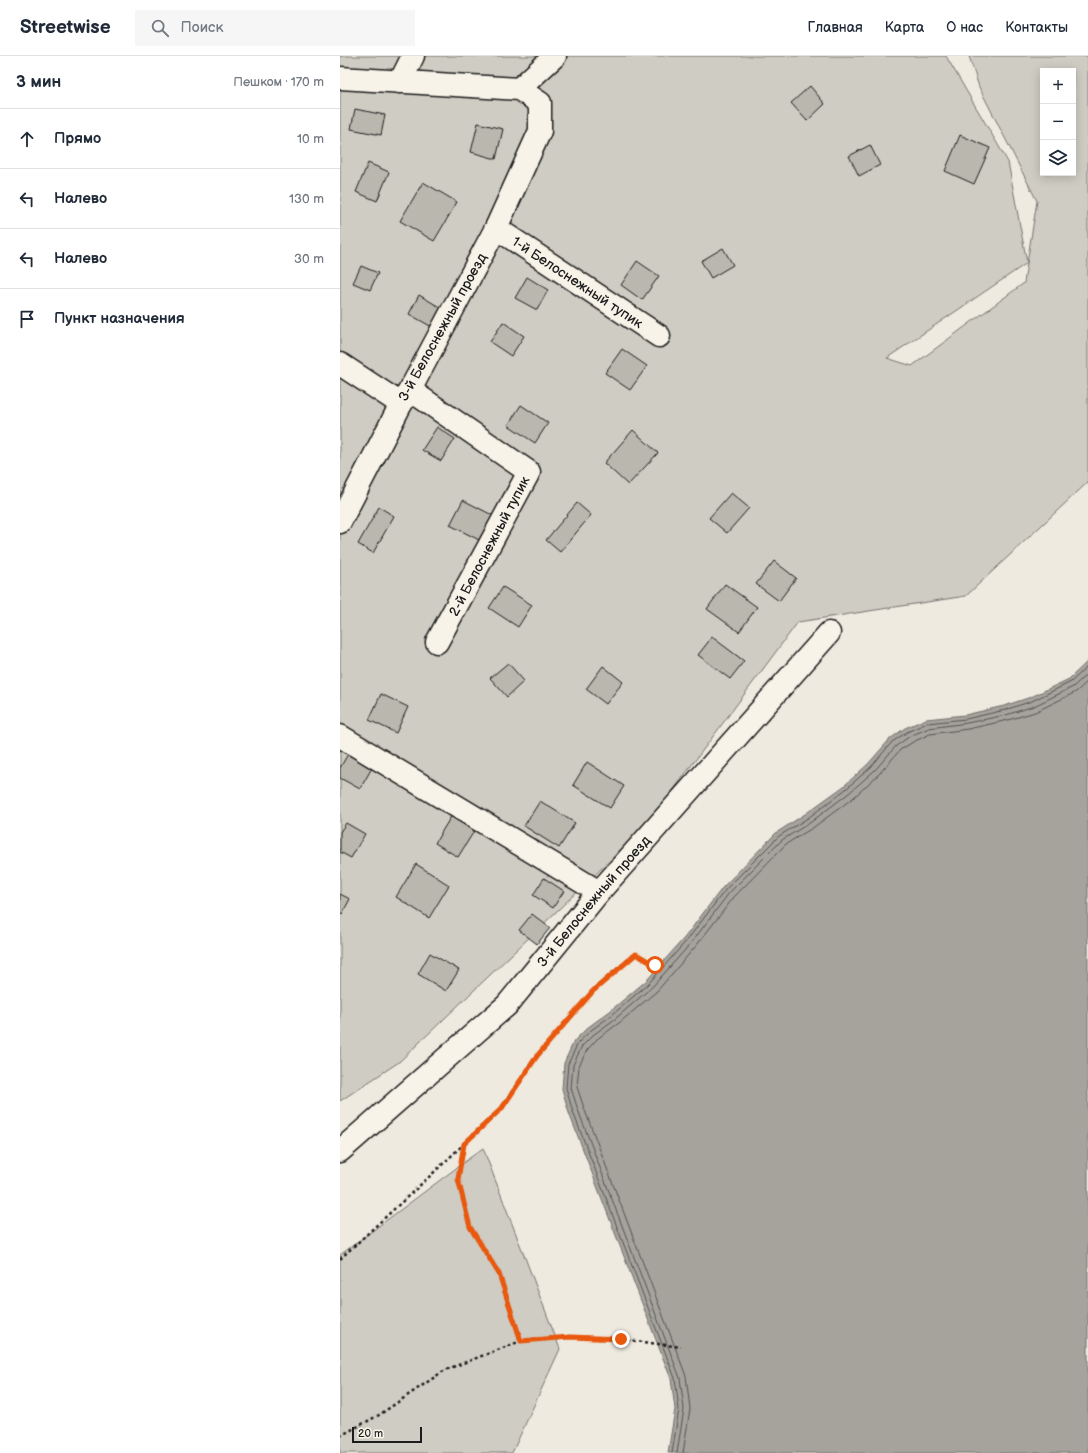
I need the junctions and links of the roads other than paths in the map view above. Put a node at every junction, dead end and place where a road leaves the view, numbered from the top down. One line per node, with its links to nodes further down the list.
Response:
1 (413, 56): 4 (lane)
2 (555, 56): 5 (lane)
3 (340, 78): 4 (lane)
4 (400, 82): 5 (lane)
5 (519, 90): 6 (lane, 3-й Белоснежный проезд)
6 (496, 228): 7 (lane, 1-й Белоснежный тупик); 9 (lane, 3-й Белоснежный проезд)
7 (659, 336)
8 (340, 364): 9 (lane)
9 (405, 397): 10 (lane, 3-й Белоснежный проезд); 12 (lane, 2-й Белоснежный тупик)
10 (340, 522)
11 (829, 633): 14 (lane, 3-й Белоснежный проезд)
12 (438, 642)
13 (340, 736): 14 (lane)
14 (599, 892): 15 (lane, 3-й Белоснежный проезд)
15 (340, 1151)

